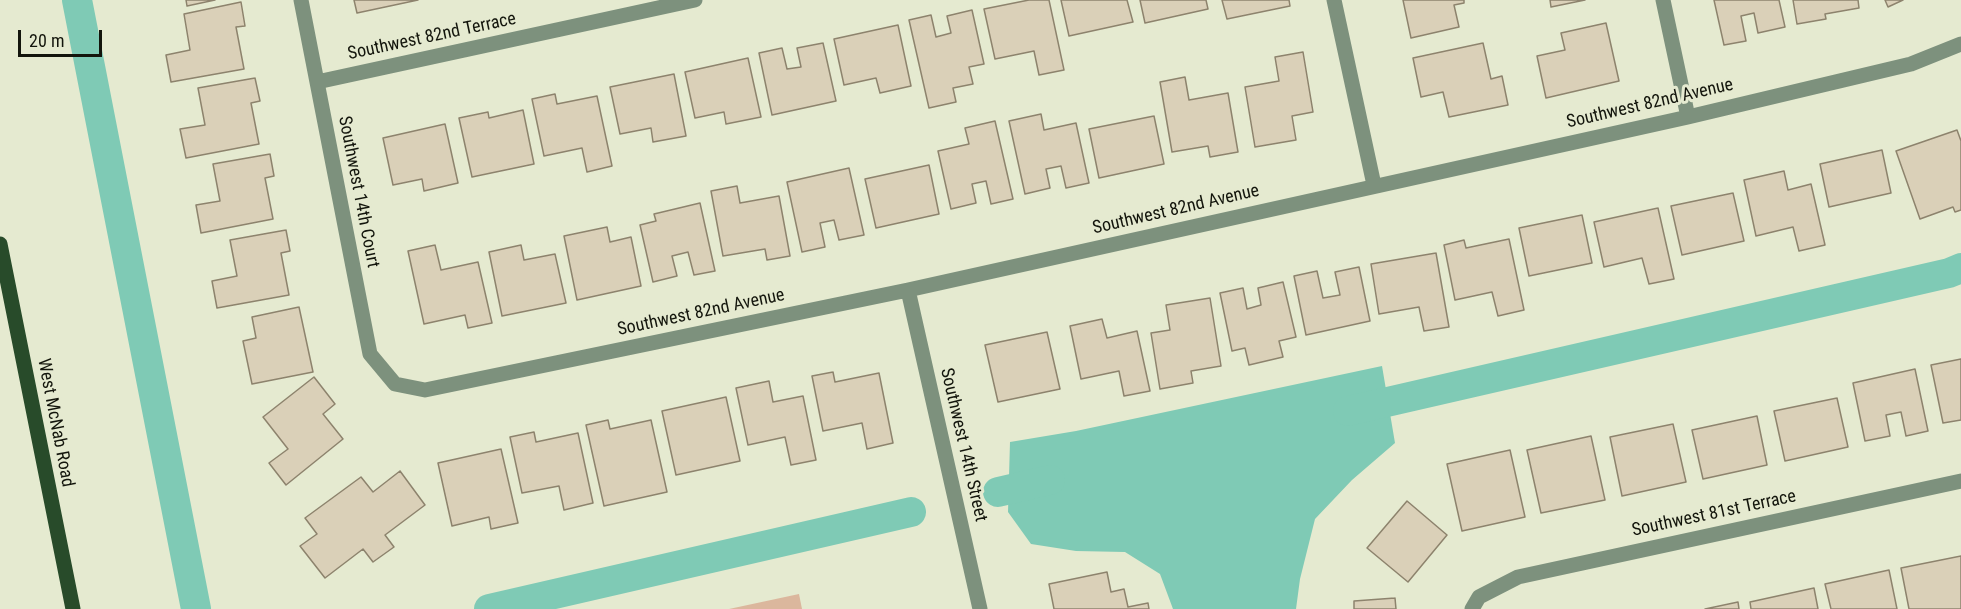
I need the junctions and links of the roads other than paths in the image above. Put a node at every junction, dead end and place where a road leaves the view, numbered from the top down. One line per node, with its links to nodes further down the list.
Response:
1 (301, 0): 6 (street, Southwest 14th Court)
2 (695, 0): 6 (street, Southwest 82nd Terrace)
3 (1334, 0): 8 (street)
4 (1663, 0): 7 (street)
5 (1961, 44): 7 (street, Southwest 82nd Avenue)
6 (317, 82): 11 (street, Southwest 14th Court)
7 (1688, 117): 8 (street, Southwest 82nd Avenue)
8 (1374, 185): 10 (street, Southwest 82nd Avenue)
9 (0, 244): 14 (main road, West McNab Road)
10 (908, 290): 11 (street, Southwest 82nd Avenue); 15 (street, Southwest 14th Street)
11 (395, 384)
12 (1961, 481): 13 (street, Southwest 81st Terrace)
13 (1475, 603)
14 (73, 609)
15 (980, 609)

